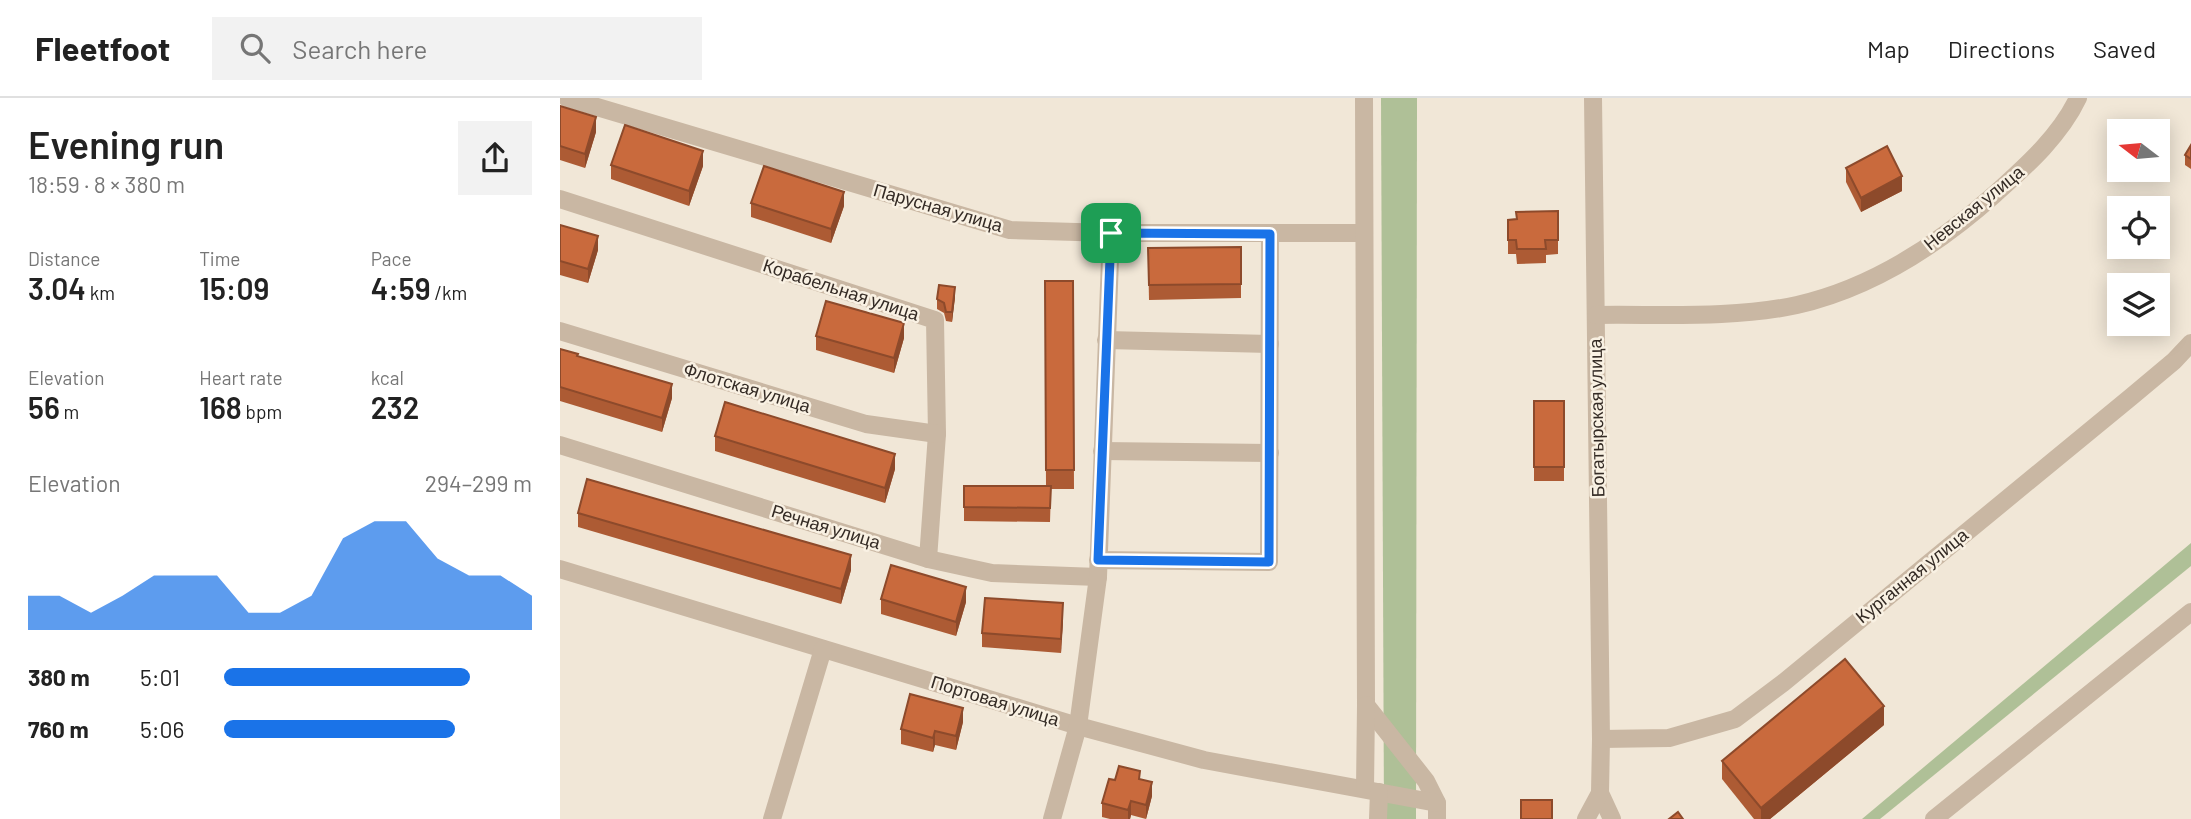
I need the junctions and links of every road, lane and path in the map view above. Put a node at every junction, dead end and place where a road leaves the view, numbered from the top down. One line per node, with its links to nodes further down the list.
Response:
1 (567, 98): 6 (street, Парусная улица)
2 (1363, 98): 7 (street)
3 (1592, 98): 9 (street, Богатырская улица)
4 (2078, 98): 9 (street, Невская улица)
5 (560, 199): 14 (street, Корабельная улица)
6 (1111, 233): 8 (street, Парусная улица); 11 (street)
7 (1364, 233): 8 (street, Парусная улица); 23 (street)
8 (1270, 234): 13 (street)
9 (1596, 315): 25 (street, Богатырская улица)
10 (560, 331): 14 (street, Флотская улица)
11 (1106, 340): 13 (street); 16 (street)
12 (2191, 343): 25 (street, Курганная улица)
13 (1270, 344): 17 (street)
14 (937, 434): 18 (street, Корабельная улица)
15 (560, 445): 18 (street, Речная улица)
16 (1102, 451): 17 (street); 19 (street)
17 (1270, 453): 19 (street, Речная улица)
18 (928, 559): 19 (street, Речная улица)
19 (1098, 568): 24 (street)
20 (561, 574): 22 (street, Портовая улица)
21 (2191, 612): 34 (street)
22 (823, 649): 24 (street, Портовая улица); 29 (street)
23 (1366, 705): 26 (street); 28 (street)
24 (1078, 726): 26 (street, Портовая улица); 30 (street)
25 (1601, 739): 27 (street, Богатырская улица)
26 (1372, 791): 28 (street, Портовая улица); 31 (street)
27 (1600, 793): 32 (street); 33 (street)
28 (1437, 811)
29 (772, 819)
30 (1052, 819)
31 (1378, 819)
32 (1586, 819)
33 (1612, 819)
34 (1934, 819)

